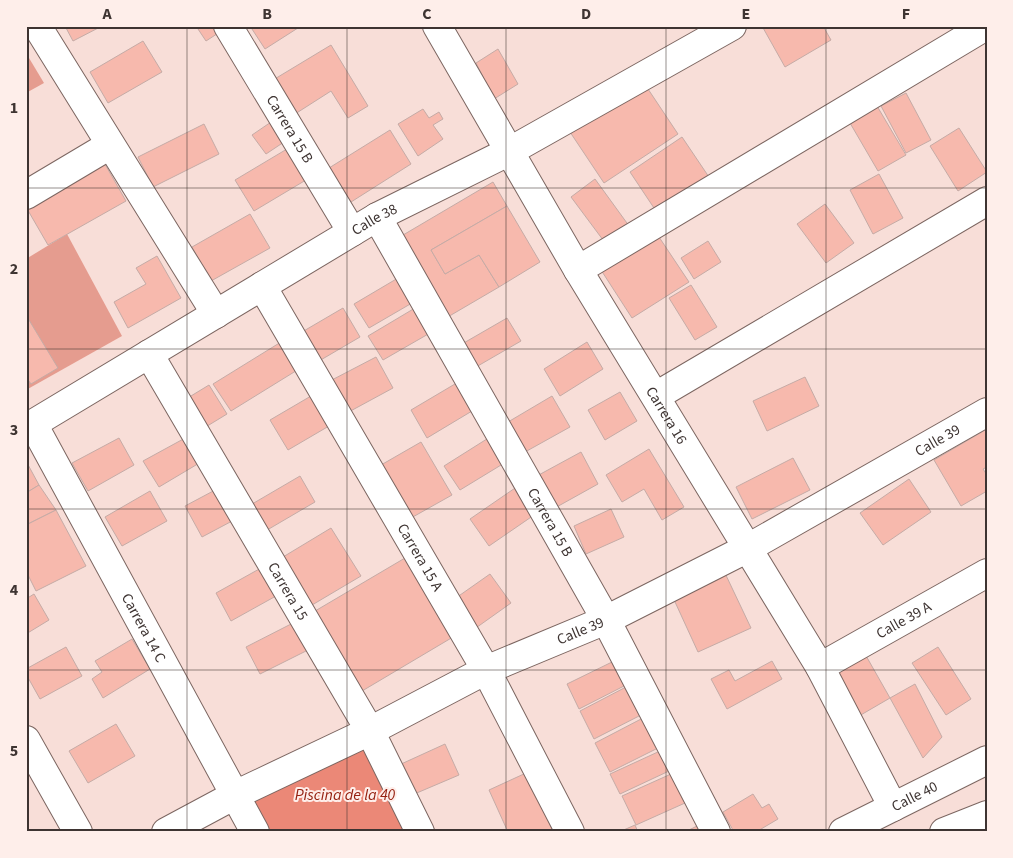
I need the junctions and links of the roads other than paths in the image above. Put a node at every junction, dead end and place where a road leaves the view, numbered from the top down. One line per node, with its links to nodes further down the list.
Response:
1 (37, 26): 6 (street)
2 (228, 26): 11 (street, Carrera 15 B)
3 (437, 26): 7 (street, Carrera 16)
4 (732, 26): 7 (street, Calle 38)
5 (986, 26): 12 (street)
6 (110, 145): 8 (street); 14 (street)
7 (510, 151): 10 (street, Calle 38); 12 (street, Carrera 16)
8 (26, 195)
9 (987, 201): 16 (street)
10 (377, 217): 11 (street, Calle 38); 21 (street, Carrera 15 B)
11 (352, 232): 13 (street, Calle 38)
12 (578, 270): 16 (street, Carrera 16)
13 (262, 286): 14 (street, Calle 38); 23 (street, Carrera 15 A)
14 (216, 314): 15 (street, Calle 38)
15 (150, 354): 18 (street, Calle 38); 24 (street, Carrera 15)
16 (656, 396): 19 (street, Carrera 16)
17 (987, 412): 19 (street, Calle 39)
18 (29, 426): 27 (street, Carrera 14 C)
19 (748, 548): 21 (street, Calle 39); 22 (street, Carrera 16)
20 (987, 573): 22 (street, Calle 39 A)
21 (606, 620): 23 (street, Calle 39); 35 (street, Carrera 15 B)
22 (820, 667): 28 (street, Carrera 16)
23 (486, 670): 24 (street, Calle 39); 34 (street, Carrera 15 A)
24 (370, 731): 27 (street, Calle 39); 33 (street, Carrera 15)
25 (26, 740): 30 (street)
26 (987, 760): 28 (street, Calle 40)
27 (235, 795): 31 (street, Calle 39); 32 (street, Carrera 14 C)
28 (893, 806): 36 (street, Calle 40)
29 (987, 815): 37 (street)
30 (78, 832)
31 (166, 832)
32 (254, 832)
33 (420, 832)
34 (570, 832)
35 (716, 832)
36 (843, 832)
37 (944, 832)

